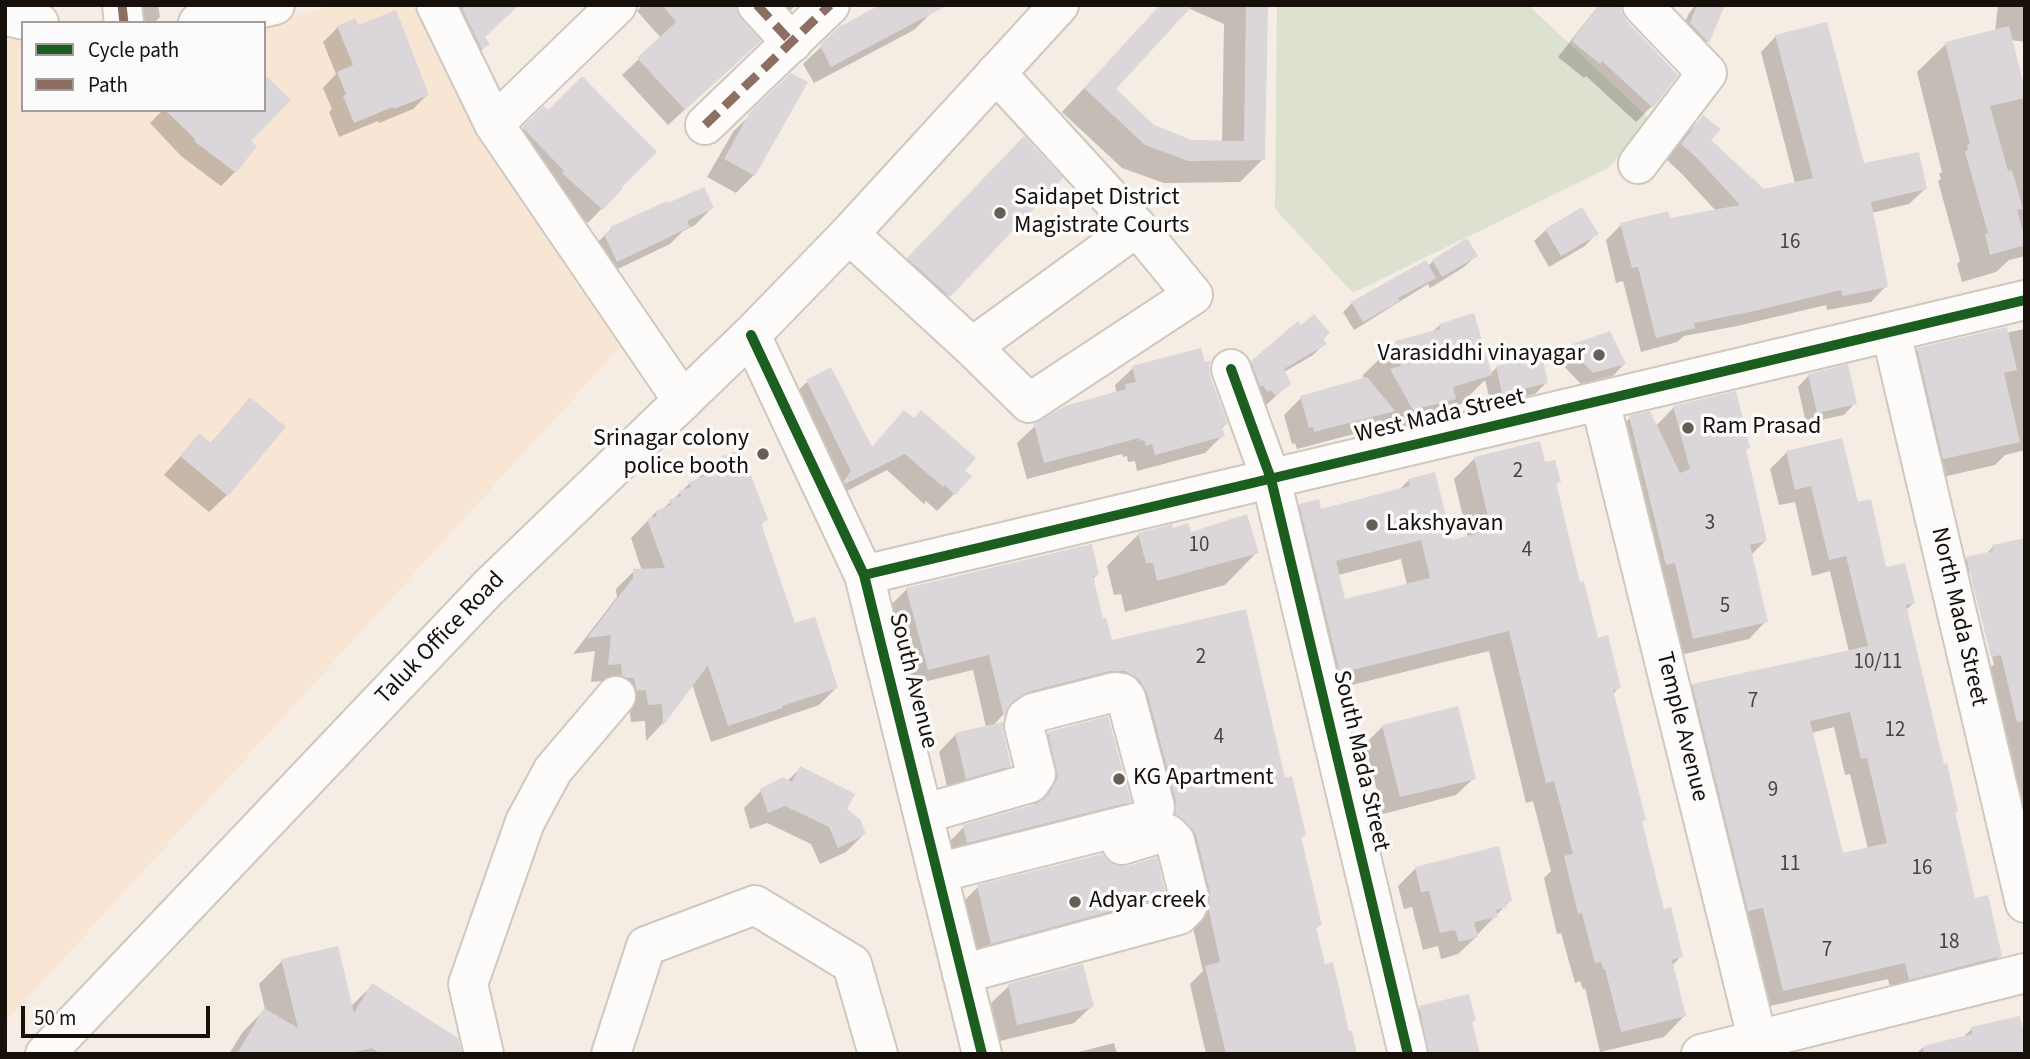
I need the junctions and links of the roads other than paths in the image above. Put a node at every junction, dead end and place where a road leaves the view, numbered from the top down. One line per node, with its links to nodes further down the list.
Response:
1 (275, 5): 10 (street)
2 (436, 5): 13 (street)
3 (617, 5): 13 (street)
4 (757, 5): 11 (street)
5 (830, 5): 11 (street)
6 (1059, 5): 12 (street, Taluk Office Road)
7 (1642, 5): 15 (street)
8 (5, 16): 9 (street)
9 (29, 21)
10 (207, 21)
11 (792, 43): 14 (street)
12 (996, 73): 16 (street); 17 (street, Taluk Office Road)
13 (494, 124): 23 (street)
14 (705, 125)
15 (1638, 164)
16 (1137, 227): 21 (street); 21 (street)
17 (849, 234): 20 (street, Taluk Office Road); 21 (street)
18 (2025, 300): 19 (street, West Mada Street)
19 (1891, 332): 24 (street, West Mada Street); 30 (street, North Mada Street)
20 (751, 335): 23 (street, Taluk Office Road); 26 (street, South Avenue)
21 (972, 347)
22 (1231, 369): 25 (street, South Mada Street)
23 (683, 401): 34 (street, Taluk Office Road)
24 (1600, 401): 25 (street, West Mada Street); 33 (street, Temple Avenue)
25 (1271, 479): 26 (street, West Mada Street); 39 (street, South Mada Street)
26 (864, 575): 28 (street, South Avenue)
27 (616, 696): 35 (street)
28 (937, 810): 29 (street, South Avenue); 29 (street)
29 (948, 879): 32 (street, South Avenue); 32 (street)
30 (2025, 903)
31 (2025, 973): 33 (street)
32 (962, 974): 38 (street, South Avenue)
33 (1760, 1047): 40 (street)
34 (45, 1054)
35 (484, 1054)
36 (611, 1054): 37 (street)
37 (878, 1054)
38 (982, 1054)
39 (1408, 1054)
40 (1701, 1054)

